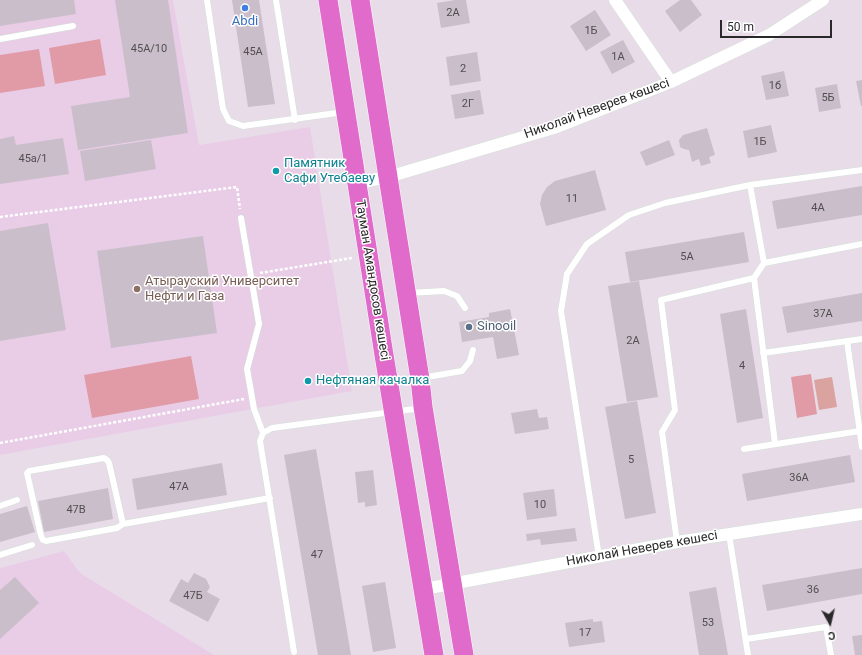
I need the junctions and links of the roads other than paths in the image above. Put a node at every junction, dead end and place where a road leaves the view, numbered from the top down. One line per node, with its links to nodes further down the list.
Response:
1 (207, 0): 11 (lane)
2 (276, 0): 11 (lane)
3 (328, 0): 10 (main road, Тауман Амандосов көшесі)
4 (360, 0): 13 (main road)
5 (615, 0): 9 (street)
6 (823, 0): 9 (street, Николай Неверев көшесі)
7 (73, 26): 8 (lane)
8 (0, 39)
9 (671, 82): 13 (street, Николай Неверев көшесі)
10 (346, 112): 11 (lane); 14 (main road, Тауман Амандосов көшесі)
11 (295, 120)
12 (862, 170): 15 (lane)
13 (388, 177): 14 (street, Николай Неверев көшесі); 20 (main road)
14 (357, 183): 28 (main road, Тауман Амандосов көшесі)
15 (750, 185): 18 (lane); 43 (lane)
16 (241, 218): 30 (lane)
17 (862, 244): 18 (lane)
18 (764, 263): 19 (lane)
19 (754, 278): 25 (lane); 40 (lane)
20 (406, 294): 21 (lane); 26 (main road)
21 (465, 308)
22 (862, 339): 23 (lane)
23 (847, 341): 25 (lane); 29 (lane)
24 (473, 350): 26 (lane)
25 (763, 353): 31 (lane)
26 (420, 378): 27 (main road)
27 (423, 407): 28 (lane); 44 (main road)
28 (394, 412): 30 (lane); 45 (main road, Тауман Амандосов көшесі)
29 (860, 431): 31 (lane); 32 (lane)
30 (263, 433): 34 (lane)
31 (775, 443): 33 (lane)
32 (862, 447)
33 (744, 449)
34 (270, 498): 38 (lane); 47 (lane)
35 (18, 500): 36 (lane)
36 (0, 506)
37 (862, 514): 39 (street, Николай Неверев көшесі)
38 (123, 524): 38 (lane)
39 (729, 534): 40 (street, Николай Неверев көшесі); 46 (lane)
40 (677, 542): 43 (street, Николай Неверев көшесі)
41 (32, 545): 42 (lane)
42 (0, 555)
43 (599, 557): 44 (street, Николай Неверев көшесі)
44 (452, 584): 45 (street, Николай Неверев көшесі); 49 (main road)
45 (424, 589): 48 (main road, Тауман Амандосов көшесі)
46 (746, 639): 50 (lane); 51 (lane)
47 (294, 652)
48 (434, 655)
49 (464, 655)
50 (748, 655)
51 (831, 655)

